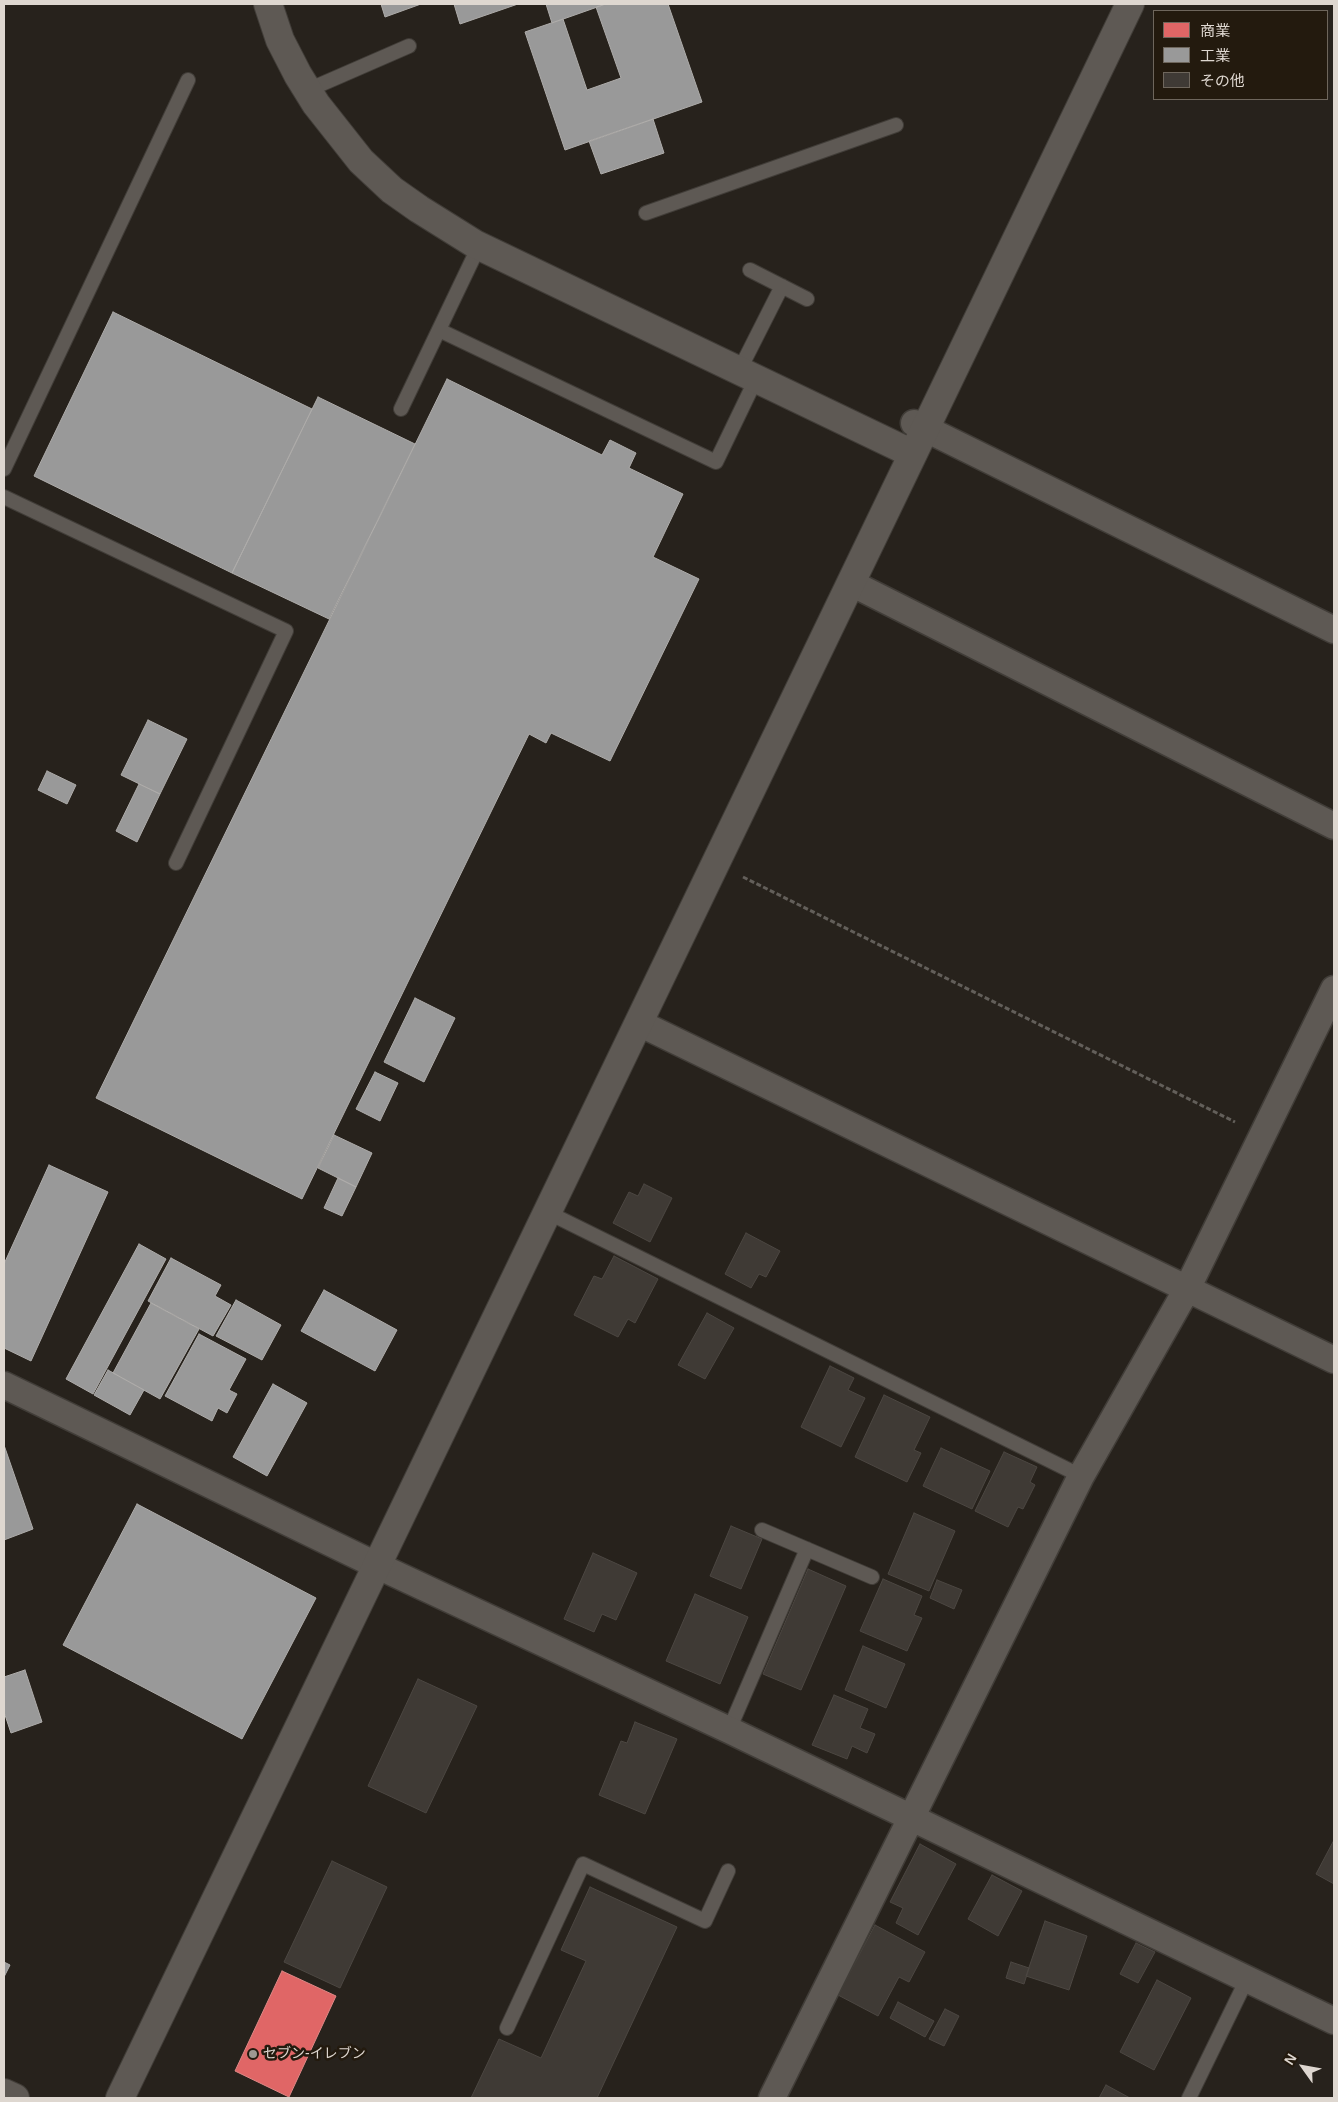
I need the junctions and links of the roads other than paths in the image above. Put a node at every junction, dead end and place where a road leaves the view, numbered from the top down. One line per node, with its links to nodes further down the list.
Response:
1 (268, 4): 5 (street)
2 (1130, 4): 15 (street)
3 (409, 46): 5 (lane)
4 (188, 80): 17 (lane)
5 (308, 90): 8 (street)
6 (896, 125): 7 (lane)
7 (646, 214)
8 (479, 246): 12 (lane); 13 (street)
9 (750, 270): 10 (lane)
10 (782, 286): 11 (lane); 13 (lane)
11 (807, 299)
12 (439, 330): 13 (lane); 14 (lane)
13 (747, 375): 16 (street)
14 (401, 409)
15 (920, 425): 16 (street); 20 (street)
16 (913, 454): 19 (street)
17 (4, 469)
18 (4, 497): 22 (lane)
19 (851, 583): 21 (street); 24 (street)
20 (1334, 630)
21 (1334, 826)
22 (176, 863)
23 (1334, 989): 26 (street)
24 (639, 1023): 25 (street); 26 (street)
25 (547, 1212): 29 (lane); 32 (street)
26 (1187, 1288): 27 (street); 29 (street)
27 (1334, 1360)
28 (4, 1386): 32 (street)
29 (1081, 1476): 35 (street)
30 (762, 1530): 31 (lane)
31 (807, 1549): 33 (lane); 34 (lane)
32 (376, 1565): 34 (street); 42 (street)
33 (872, 1577)
34 (729, 1730): 35 (street)
35 (912, 1819): 37 (street); 43 (street)
36 (728, 1872): 39 (lane)
37 (1247, 1979): 38 (street); 44 (lane)
38 (1334, 2021)
39 (507, 2028)
40 (4, 2093): 41 (street)
41 (15, 2098)
42 (120, 2098)
43 (772, 2098)
44 (1189, 2098)

